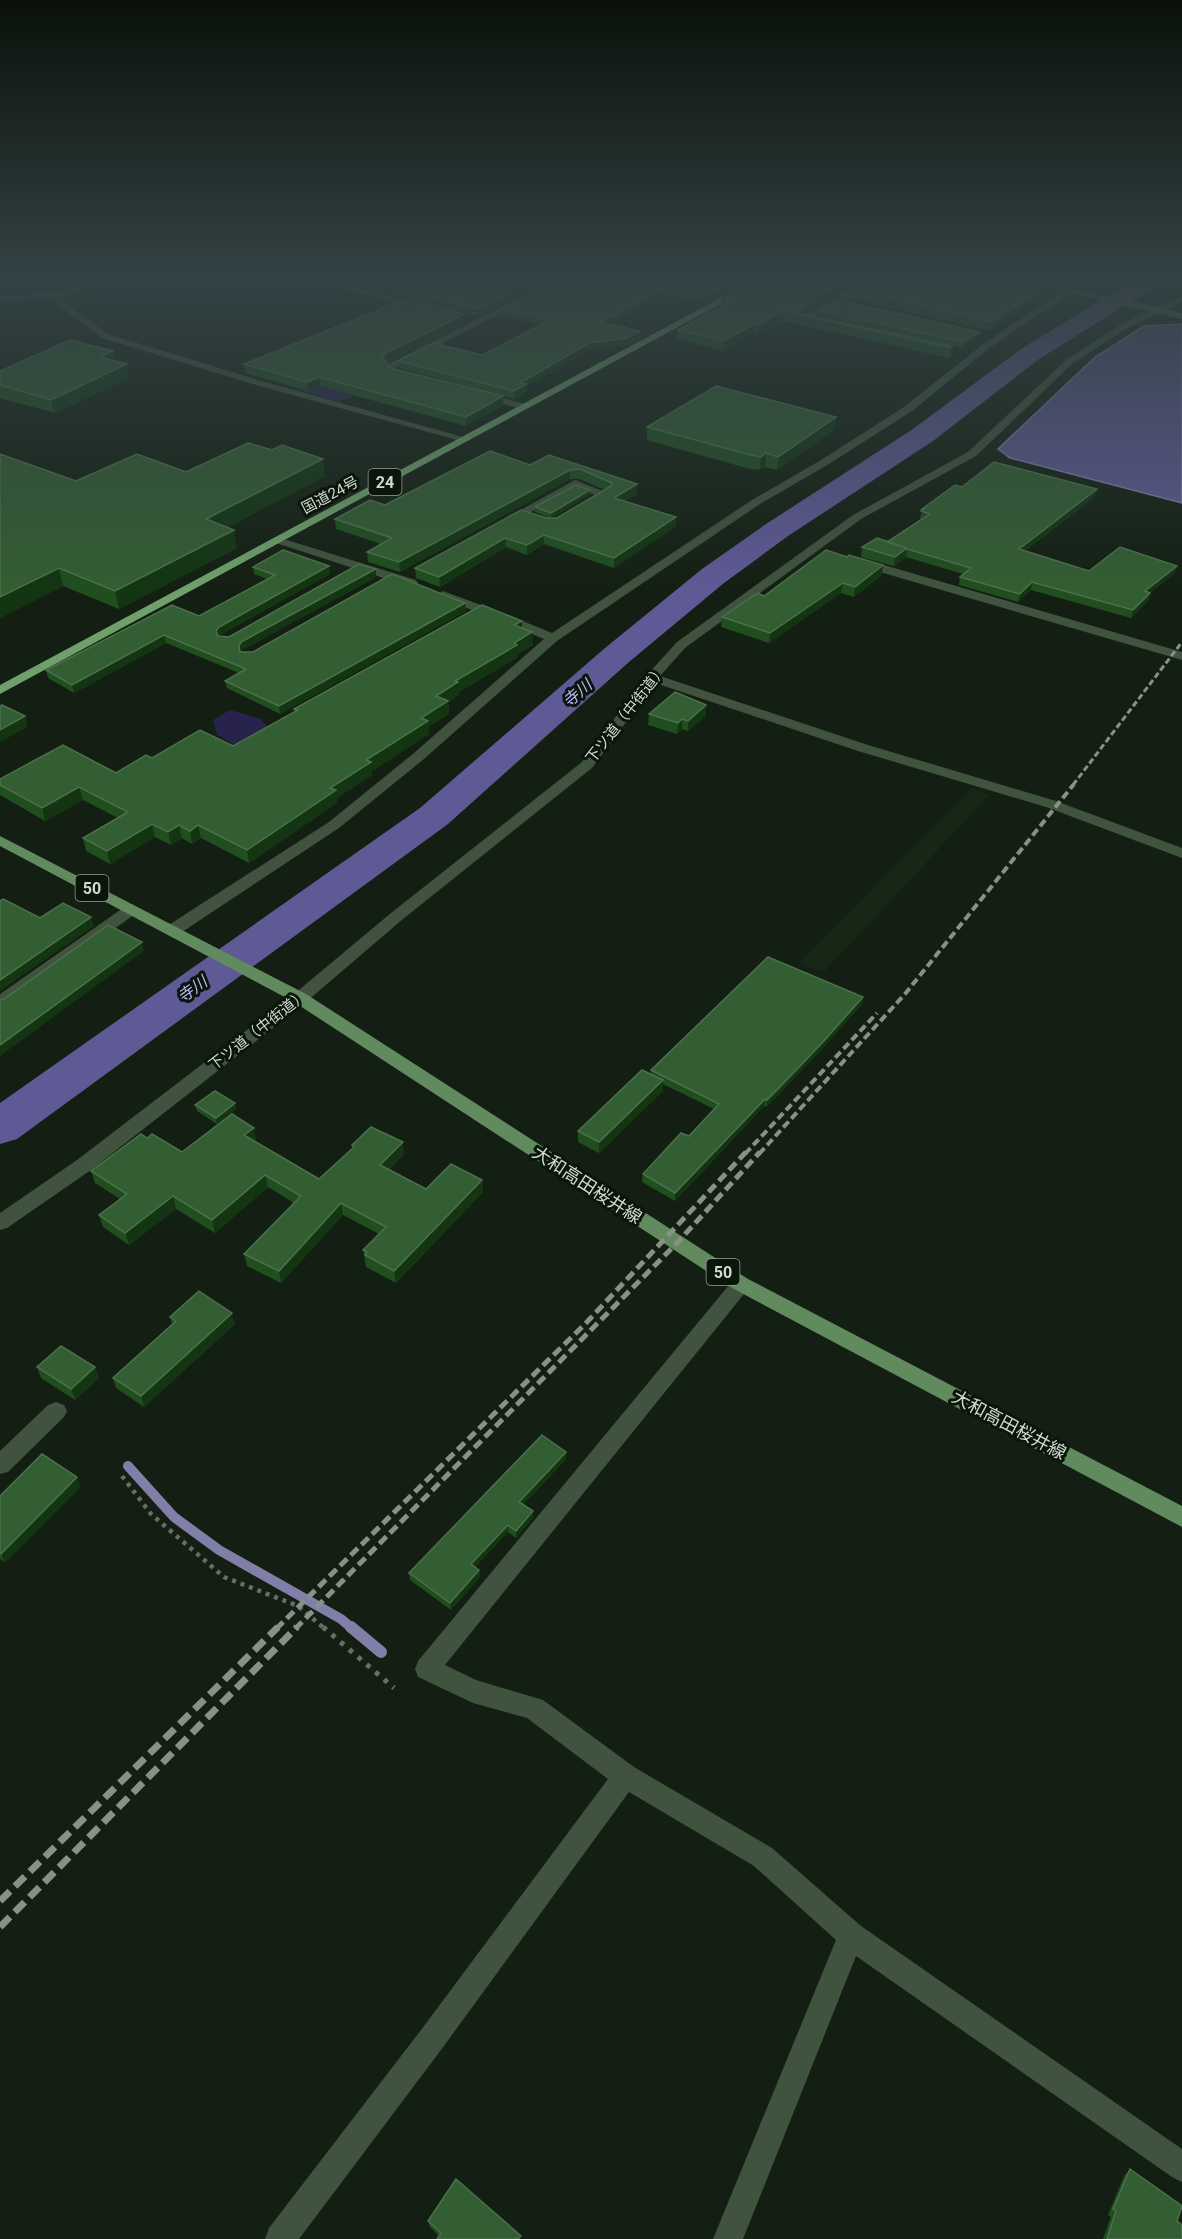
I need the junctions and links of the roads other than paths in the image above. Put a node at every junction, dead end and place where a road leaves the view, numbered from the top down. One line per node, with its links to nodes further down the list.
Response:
1 (247, 379): 9 (street)
2 (421, 379): 6 (street)
3 (576, 379): 8 (highway, 国道24号 / 24)
4 (945, 379): 22 (street)
5 (1049, 379): 24 (street, 下ツ道（中街道）)
6 (427, 381)
7 (470, 393): 8 (street)
8 (525, 407): 9 (highway, 国道24号 / 24)
9 (465, 439): 14 (highway, 国道24号 / 24)
10 (573, 512): 11 (street)
11 (521, 513): 12 (street); 13 (street)
12 (542, 520)
13 (491, 529)
14 (277, 540): 16 (street); 25 (highway, 国道24号 / 24)
15 (848, 559): 23 (street)
16 (359, 565): 17 (street); 18 (street)
17 (401, 576): 19 (street); 20 (street)
18 (339, 577)
19 (371, 587)
20 (482, 610): 21 (street); 22 (street)
21 (451, 627)
22 (553, 638): 29 (street)
23 (1182, 656)
24 (652, 678): 27 (street); 30 (street, 下ツ道（中街道）)
25 (0, 690)
26 (0, 840): 28 (main road, 大和高田桜井線 / 50)
27 (1182, 853)
28 (132, 909): 29 (main road, 大和高田桜井線 / 50); 31 (street)
29 (179, 933): 30 (main road, 大和高田桜井線 / 50)
30 (293, 994): 32 (street, 下ツ道（中街道）); 33 (main road, 大和高田桜井線 / 50)
31 (0, 1002)
32 (0, 1223)
33 (741, 1284): 36 (main road, 大和高田桜井線 / 50); 37 (street)
34 (56, 1411): 35 (street)
35 (0, 1465)
36 (1182, 1516)
37 (625, 1776): 38 (street); 40 (street)
38 (851, 1936): 39 (street); 41 (street)
39 (1182, 2167)
40 (280, 2239)
41 (728, 2239)

